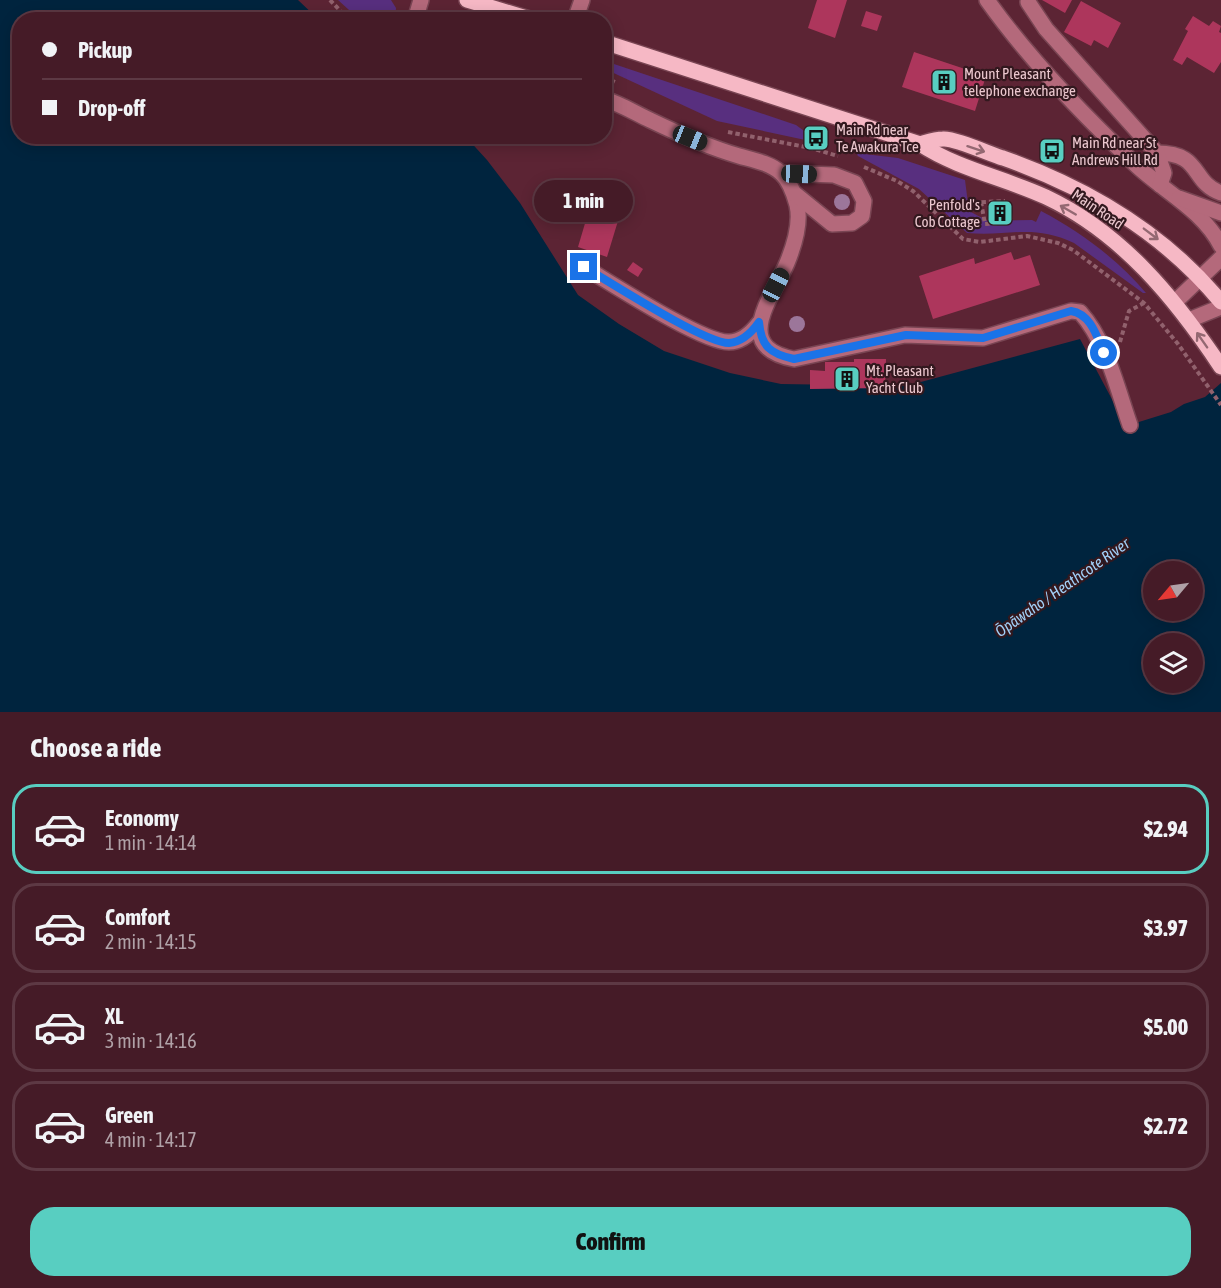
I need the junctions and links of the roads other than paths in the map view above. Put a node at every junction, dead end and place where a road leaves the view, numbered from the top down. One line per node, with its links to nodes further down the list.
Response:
1 (467, 0): 4 (main road)
2 (987, 0): 10 (street)
3 (1028, 2): 8 (street)
4 (507, 12)
5 (612, 45): 7 (main road, Main Road)
6 (612, 103): 9 (street)
7 (920, 144): 18 (main road, Main Road, one-way to 18); 20 (main road, Main Road, one-way to 7)
8 (1157, 153): 10 (street); 12 (street)
9 (782, 173): 11 (street); 11 (street)
10 (1160, 185): 13 (street)
11 (794, 193): 23 (street)
12 (1221, 193)
13 (1176, 197): 14 (street); 15 (street)
14 (1221, 213)
15 (1221, 246)
16 (1221, 258): 18 (street)
17 (584, 267): 23 (street)
18 (1200, 277): 19 (main road, Main Road); 20 (street)
19 (1221, 302)
20 (1175, 303): 22 (main road, Main Road)
21 (1221, 307): 22 (street)
22 (1189, 320): 24 (main road, Main Road, one-way to 22)
23 (759, 322): 25 (street)
24 (1218, 363)
25 (1130, 425)

